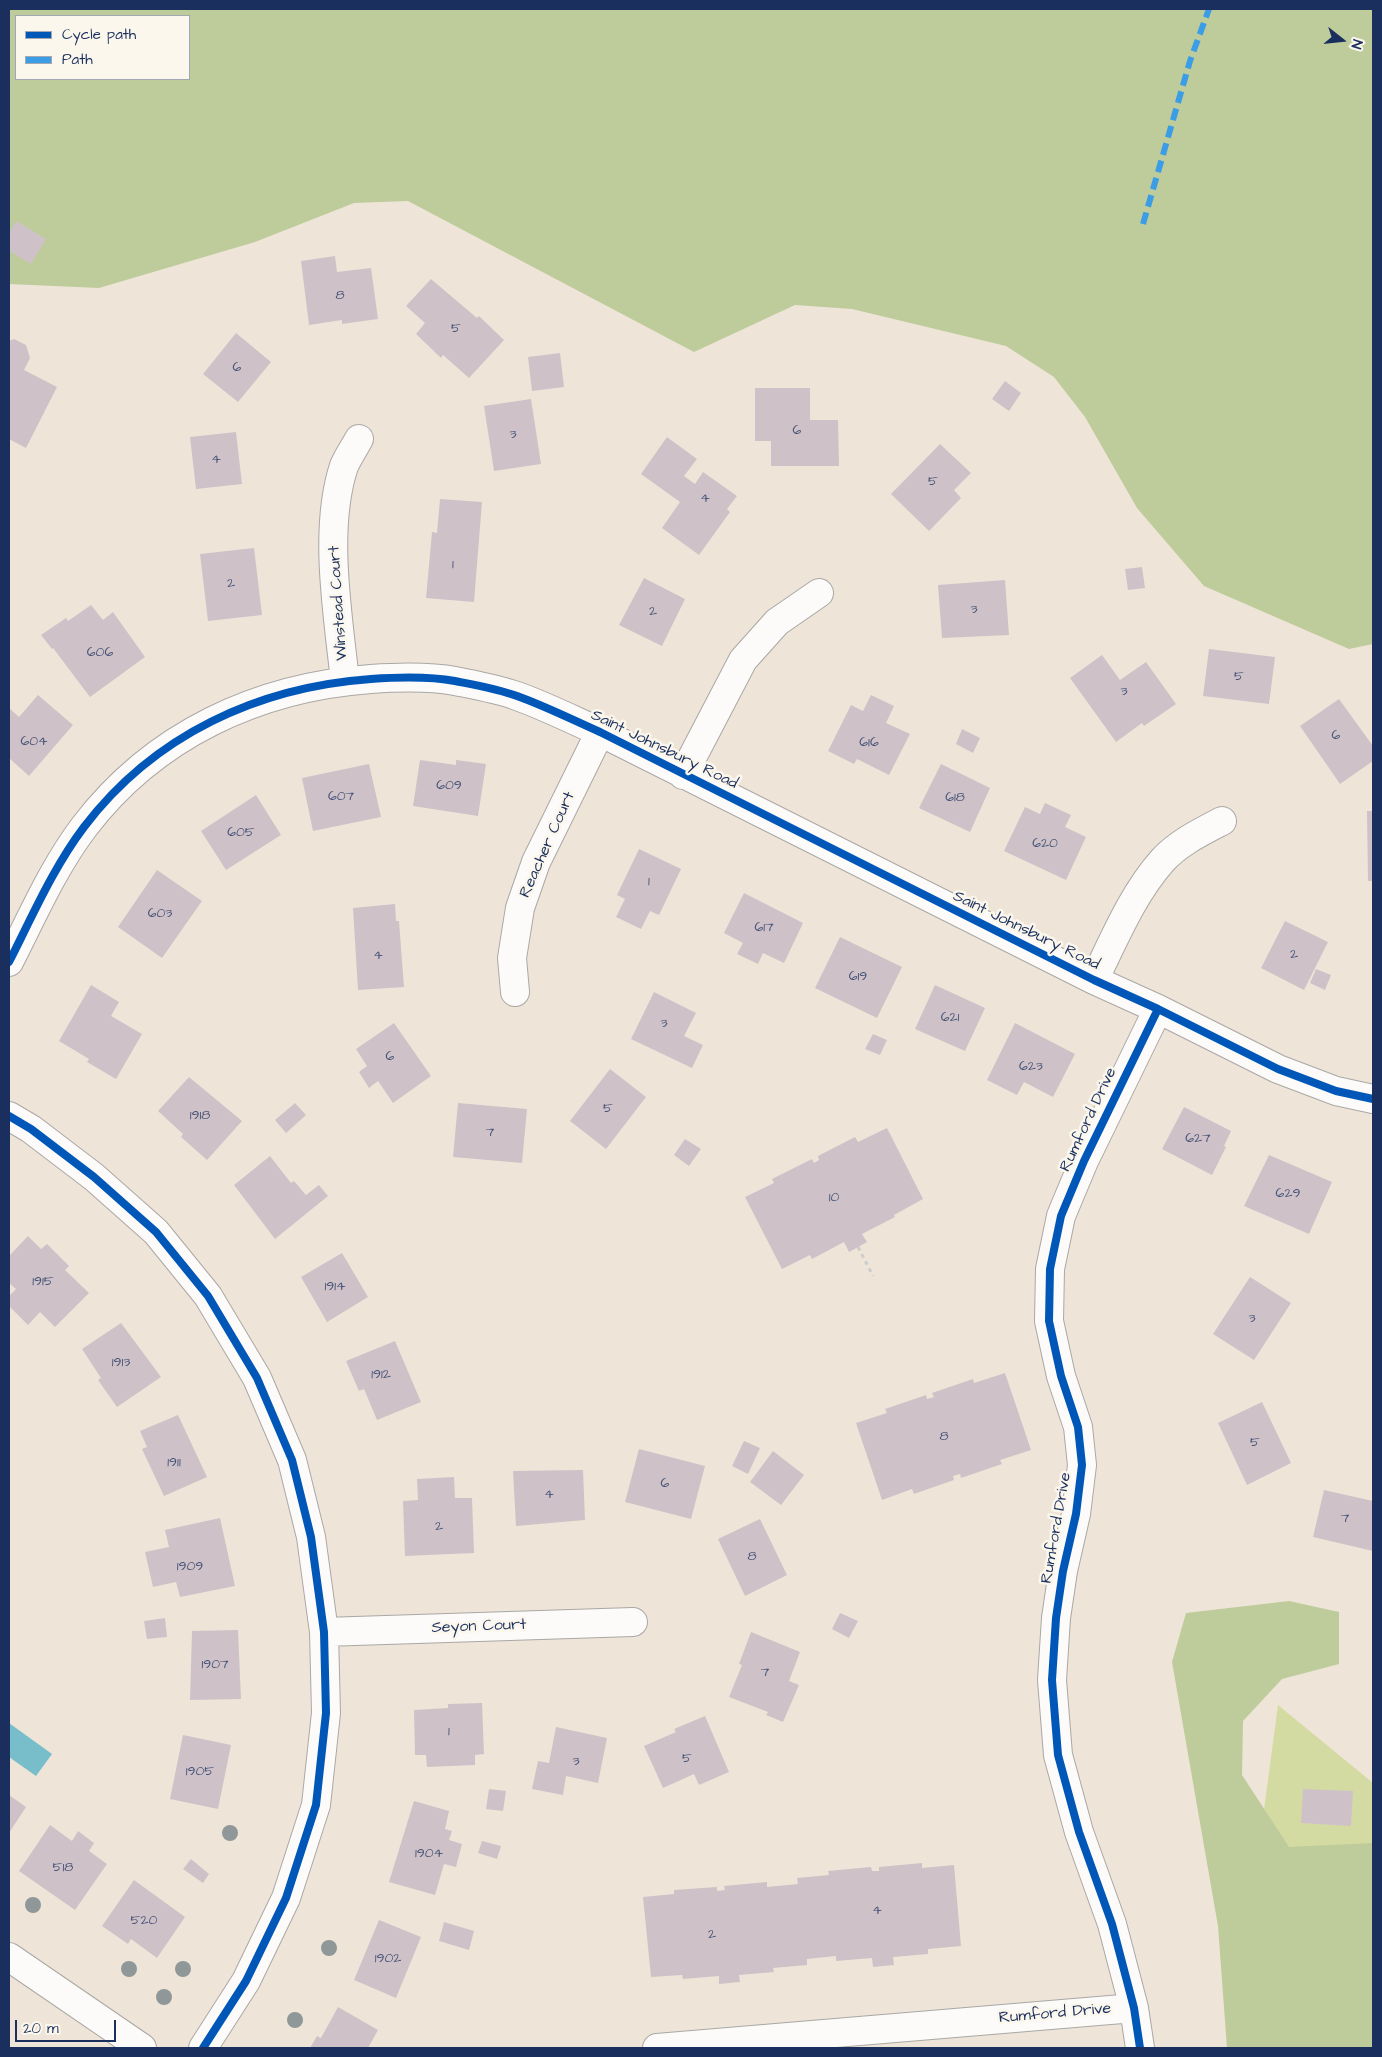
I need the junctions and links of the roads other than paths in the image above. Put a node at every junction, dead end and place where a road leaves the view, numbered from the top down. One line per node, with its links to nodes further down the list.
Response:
1 (359, 439): 3 (street, Winstead Court)
2 (819, 592): 5 (street)
3 (345, 681): 4 (street, Saint Johnsbury Road); 7 (street, Saint Johnsbury Road)
4 (600, 732): 5 (street, Saint Johnsbury Road); 9 (street, Reacher Court)
5 (683, 775): 8 (street, Saint Johnsbury Road)
6 (1222, 821): 8 (street)
7 (9, 962)
8 (1094, 980): 10 (street, Saint Johnsbury Road)
9 (515, 992)
10 (1158, 1009): 11 (street, Saint Johnsbury Road); 16 (street, Rumford Drive)
11 (1373, 1099)
12 (9, 1116): 14 (street)
13 (633, 1622): 14 (street, Seyon Court)
14 (324, 1632): 18 (street)
15 (9, 1957): 17 (street)
16 (1134, 2008): 19 (street, Rumford Drive); 20 (street)
17 (142, 2048)
18 (203, 2048)
19 (657, 2048)
20 (1140, 2048)

